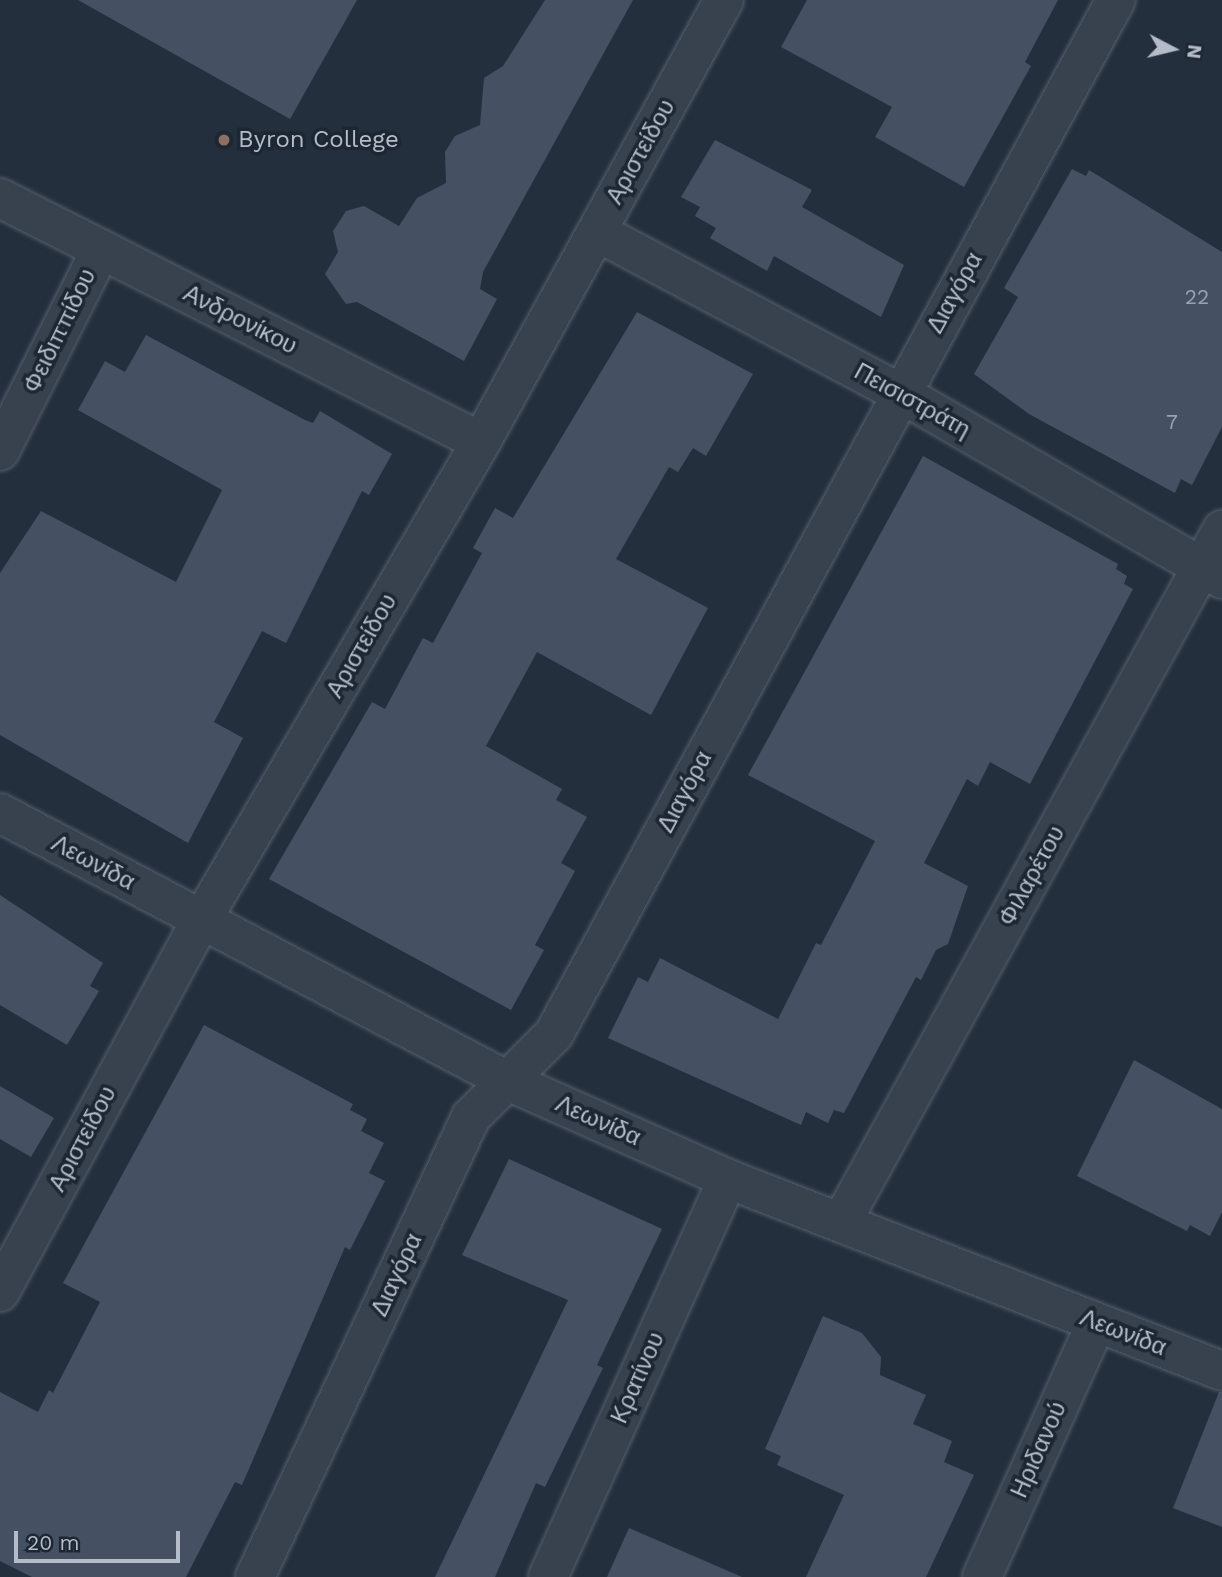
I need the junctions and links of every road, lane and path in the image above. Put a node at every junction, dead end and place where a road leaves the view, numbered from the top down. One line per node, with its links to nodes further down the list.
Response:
1 (724, 0): 4 (street, Αριστείδου)
2 (1116, 0): 6 (street, Διαγόρα)
3 (0, 198): 5 (street, Ανδρονίκου)
4 (597, 232): 6 (street, Πεισιστράτη); 7 (street, Αριστείδου)
5 (101, 249): 7 (street, Ανδρονίκου); 8 (street, Φειδιππίδου)
6 (900, 393): 10 (street, Πεισιστράτη); 13 (street, Διαγόρα)
7 (481, 442): 12 (street, Αριστείδου)
8 (0, 451)
9 (1222, 530): 10 (street, Φιλαρέτου)
10 (1213, 572): 15 (street, Φιλαρέτου)
11 (0, 813): 12 (street, Λεωνίδα)
12 (201, 920): 13 (street, Λεωνίδα); 16 (street, Αριστείδου)
13 (506, 1080): 14 (street, Λεωνίδα); 19 (street, Διαγόρα)
14 (728, 1179): 15 (street, Λεωνίδα); 20 (street, Κρατίνου)
15 (842, 1221): 17 (street, Λεωνίδα)
16 (0, 1292)
17 (1096, 1323): 18 (street, Λεωνίδα); 21 (street, Ηριδανού)
18 (1222, 1371)
19 (256, 1577)
20 (548, 1577)
21 (982, 1577)

